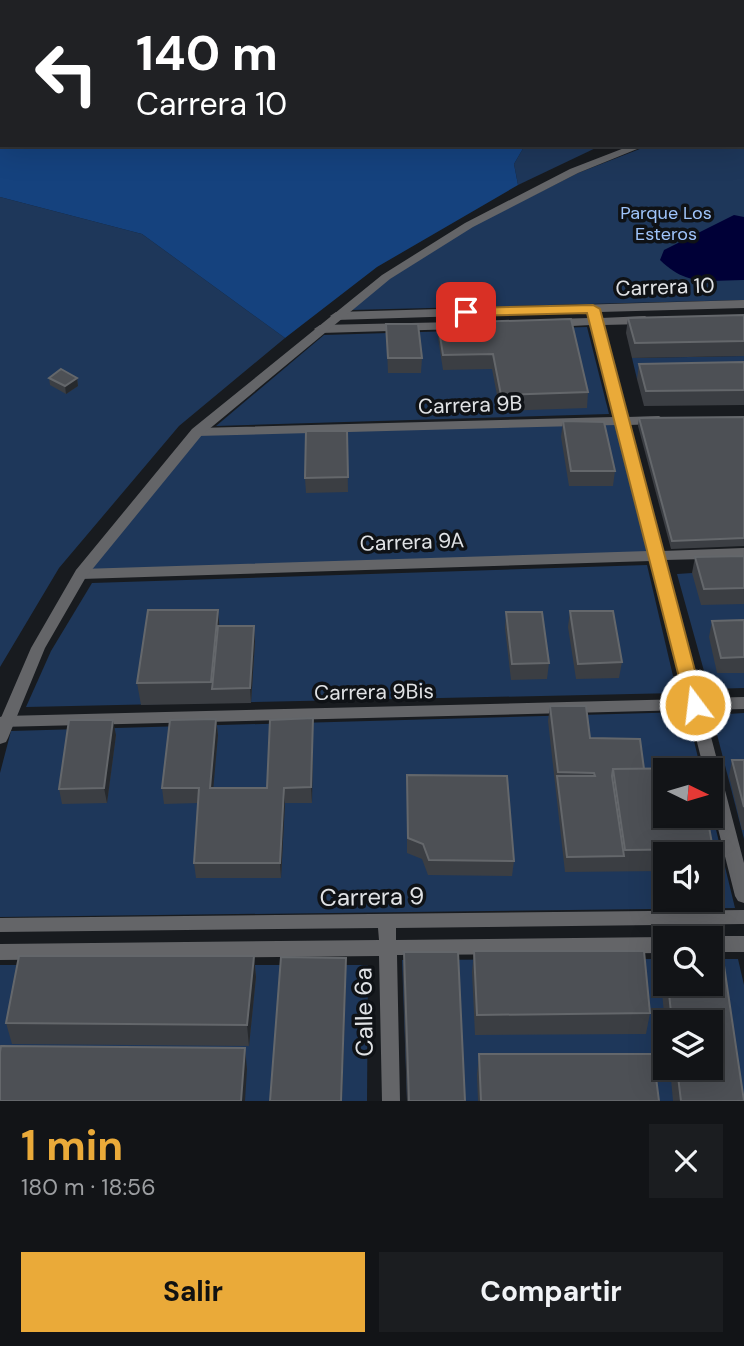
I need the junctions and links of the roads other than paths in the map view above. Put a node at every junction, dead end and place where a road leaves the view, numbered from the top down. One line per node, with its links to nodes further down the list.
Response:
1 (637, 147): 4 (street)
2 (744, 304): 3 (street, Carrera 10)
3 (595, 315): 4 (street, Carrera 10); 5 (street, Carrera 10); 6 (street, Carrera 10); 8 (street)
4 (336, 316): 6 (street)
5 (677, 319)
6 (320, 329): 9 (street)
7 (676, 419): 8 (street, Carrera 9B)
8 (621, 420): 9 (street, Carrera 9B); 11 (street)
9 (197, 432): 12 (street)
10 (744, 553): 11 (street, Carrera 9A)
11 (656, 556): 12 (street, Carrera 9A); 14 (street)
12 (81, 574): 15 (street)
13 (744, 703): 14 (street, Carrera 9Bis)
14 (695, 705): 15 (street, Carrera 9Bis); 16 (street)
15 (2, 730)
16 (744, 896)
17 (744, 917): 18 (street, Carrera 9)
18 (387, 921): 19 (street, Carrera 9); 23 (street, Calle 6a)
19 (0, 925)
20 (723, 944): 21 (street)
21 (744, 944)
22 (653, 945): 23 (street)
23 (388, 950): 24 (street); 25 (street, Calle 6a)
24 (0, 952)
25 (391, 1101)

